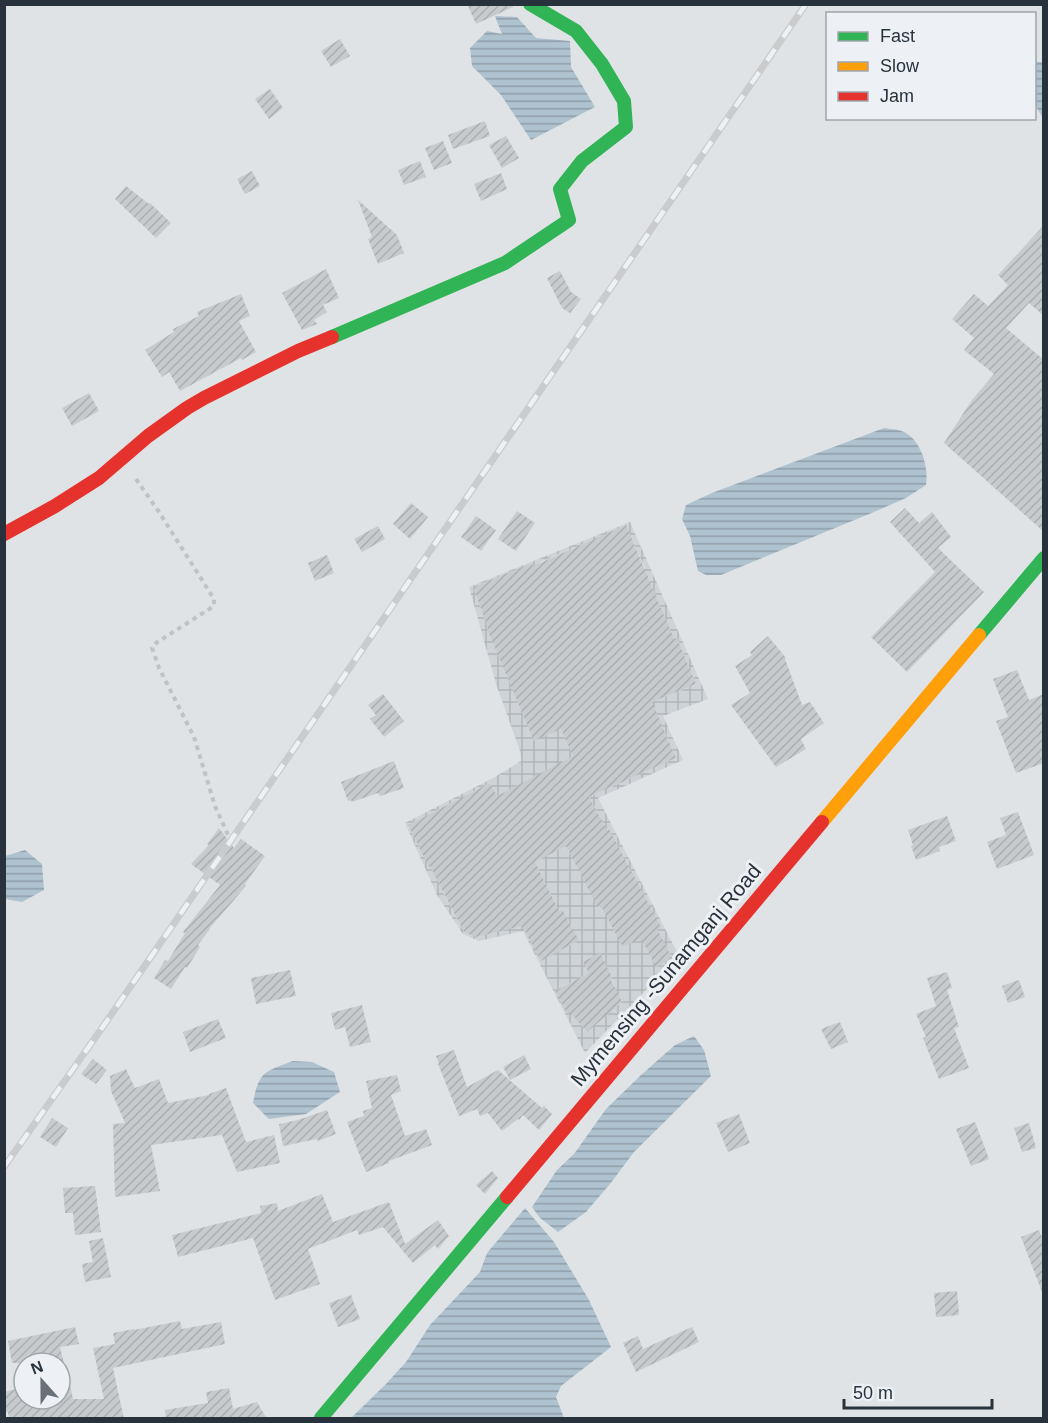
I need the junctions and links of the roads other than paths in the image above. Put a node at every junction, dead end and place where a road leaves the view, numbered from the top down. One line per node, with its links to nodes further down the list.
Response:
1 (530, 4): 2 (main road)
2 (4, 534)
3 (1044, 558): 4 (main road, Mymensing -Sunamganj Road)
4 (321, 1419)

